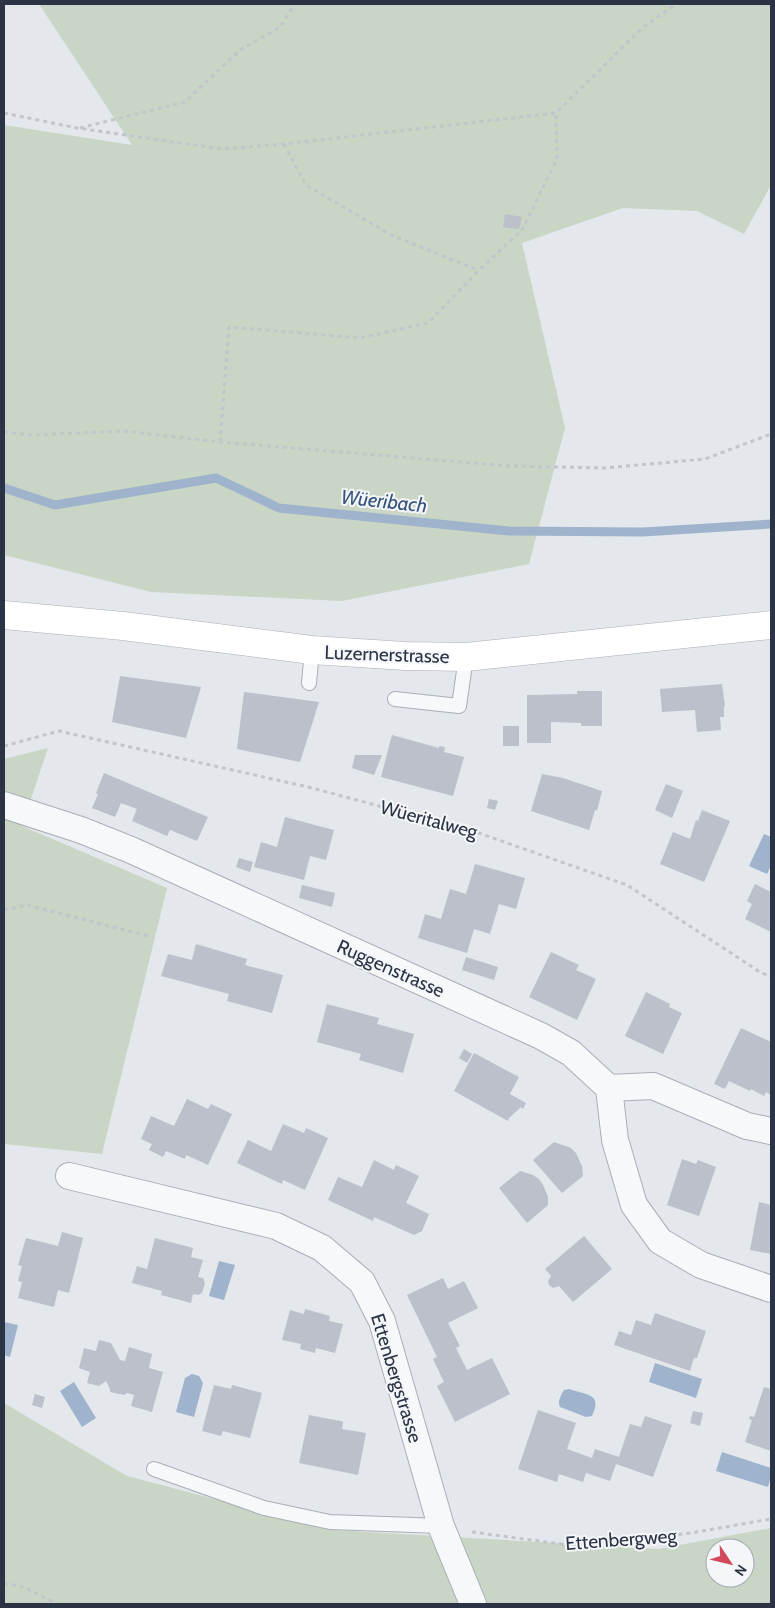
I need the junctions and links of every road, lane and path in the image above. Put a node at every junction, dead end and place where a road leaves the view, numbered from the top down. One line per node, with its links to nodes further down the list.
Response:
1 (295, 4): 5 (path)
2 (676, 4): 3 (path)
3 (556, 112): 6 (path); 7 (path)
4 (4, 113): 5 (path)
5 (77, 128): 6 (path)
6 (284, 144): 7 (path)
7 (478, 270): 10 (path)
8 (4, 432): 10 (path)
9 (771, 434): 10 (path)
10 (220, 442)
11 (4, 615): 13 (main road, Luzernerstrasse)
12 (771, 625): 14 (main road, Luzernerstrasse)
13 (312, 650): 14 (main road, Luzernerstrasse); 15 (lane)
14 (466, 657): 16 (lane)
15 (309, 683)
16 (395, 699)
17 (4, 746): 21 (path, Wüeritalweg)
18 (4, 805): 22 (street, Ruggenstrasse)
19 (4, 910): 20 (path)
20 (148, 936)
21 (771, 977)
22 (610, 1088): 23 (street); 25 (street)
23 (771, 1131)
24 (69, 1176): 28 (street, Ettenbergstrasse)
25 (771, 1289)
26 (154, 1469): 28 (lane)
27 (771, 1520): 28 (path, Ettenbergweg)
28 (441, 1526): 31 (street, Ettenbergstrasse)
29 (4, 1583): 30 (path)
30 (57, 1604)
31 (473, 1604)

